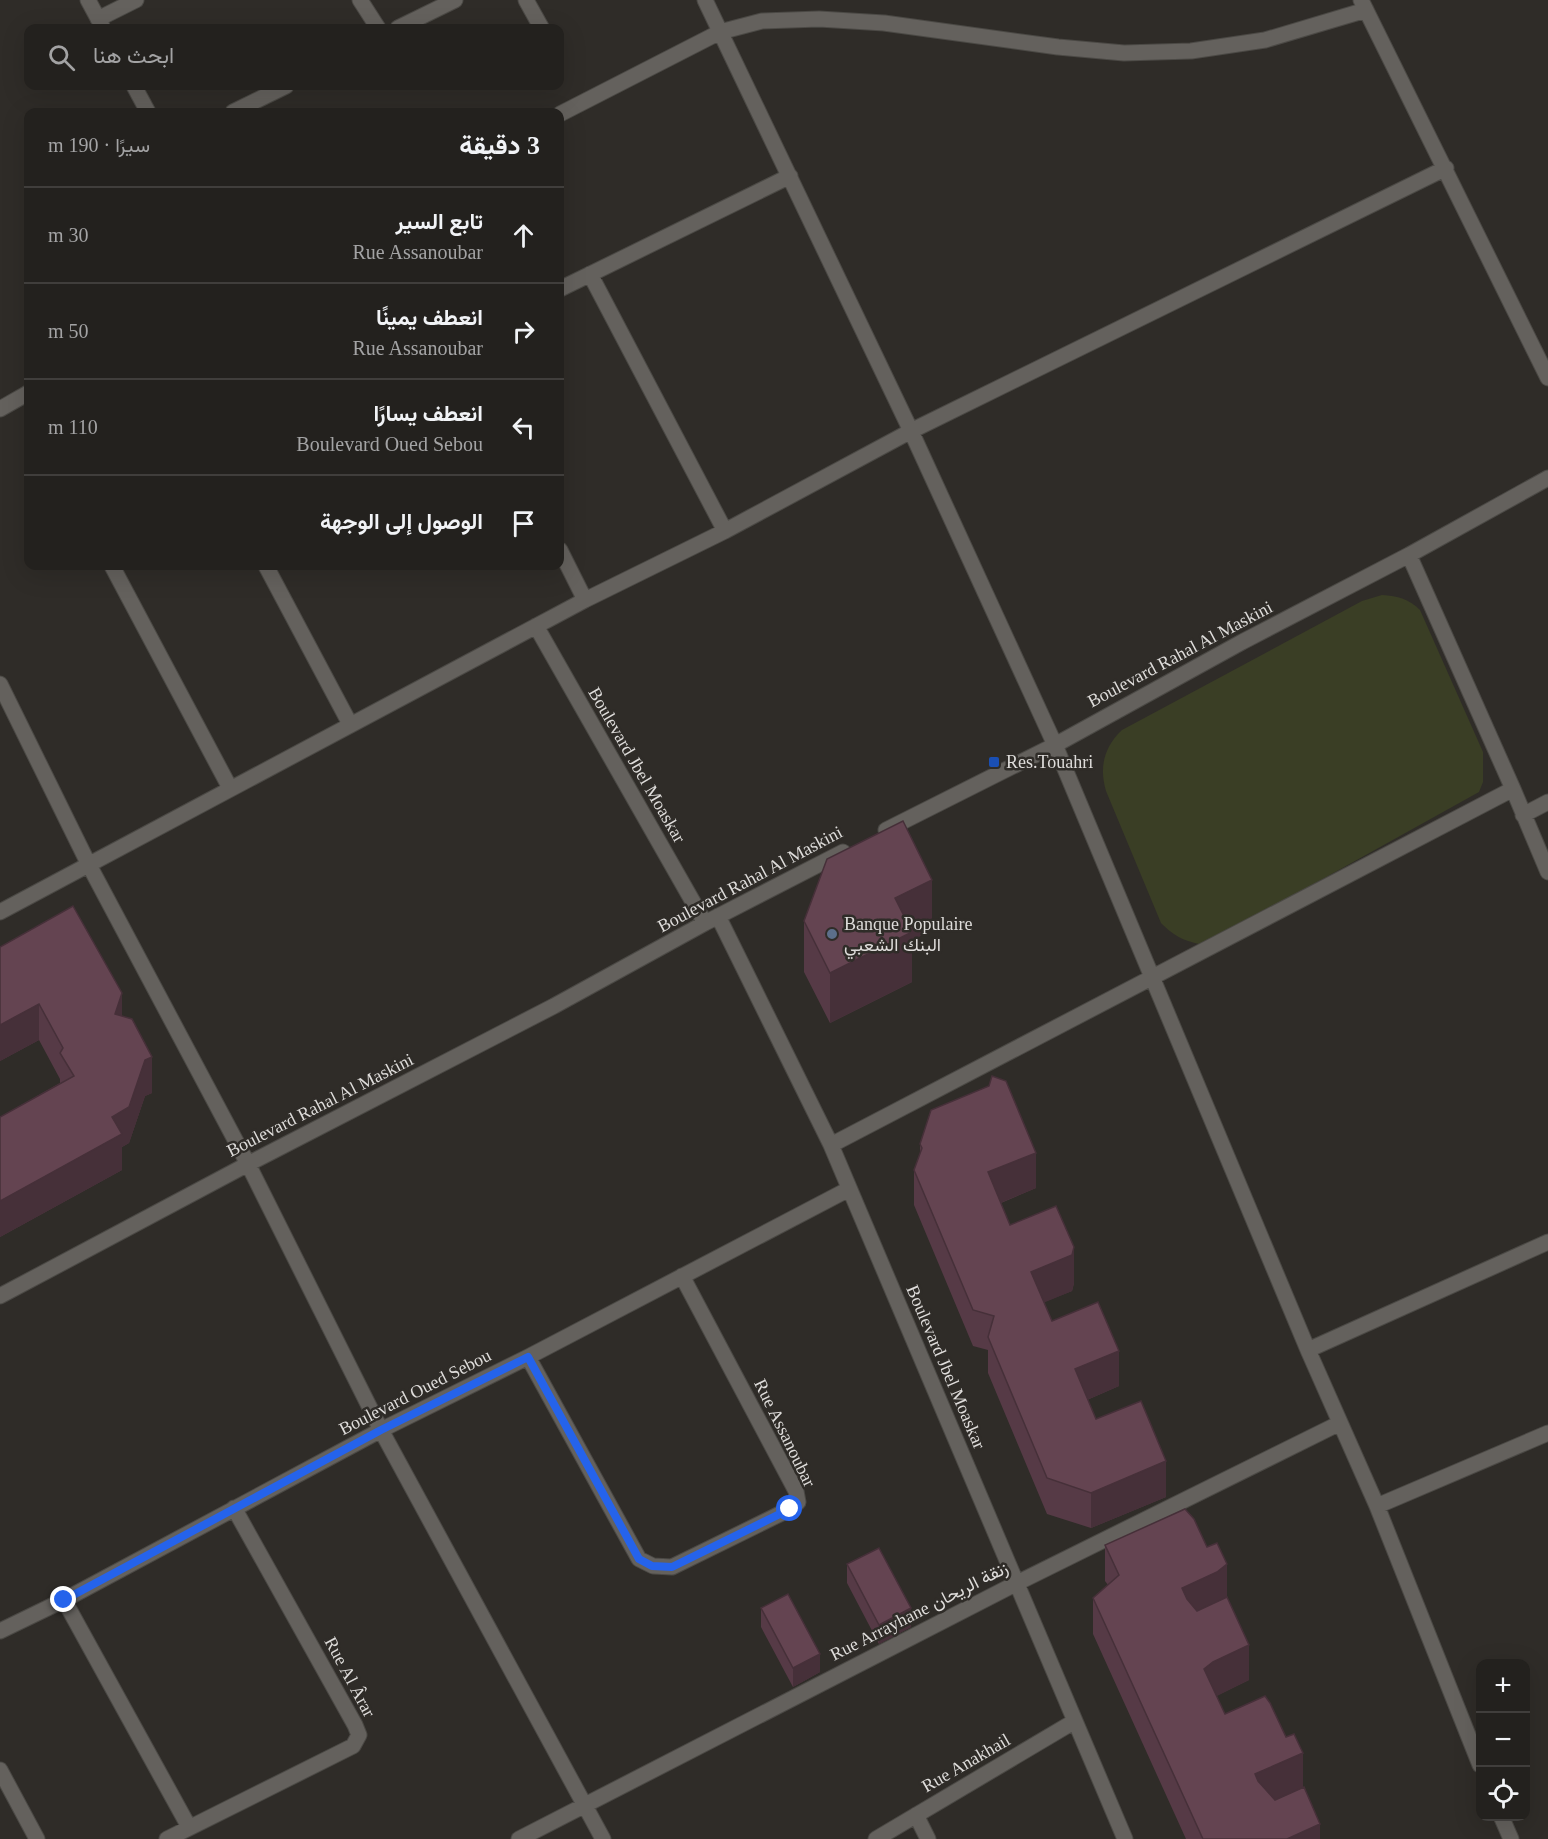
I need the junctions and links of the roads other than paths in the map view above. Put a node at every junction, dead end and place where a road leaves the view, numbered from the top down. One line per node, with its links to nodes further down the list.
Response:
1 (88, 0): 8 (street)
2 (136, 0): 8 (street)
3 (360, 0): 9 (street)
4 (455, 0): 10 (street)
5 (526, 0): 11 (street)
6 (705, 0): 12 (street)
7 (1364, 5): 12 (street); 18 (street)
8 (101, 24)
9 (375, 24)
10 (406, 24)
11 (539, 24)
12 (720, 32): 17 (street); 19 (street)
13 (136, 90): 15 (street)
14 (278, 90): 16 (street)
15 (146, 108)
16 (241, 108)
17 (564, 112)
18 (1446, 168): 22 (street); 25 (street)
19 (790, 176): 20 (street); 25 (street)
20 (590, 274): 21 (street); 27 (street)
21 (564, 287)
22 (1548, 378)
23 (24, 395): 24 (street)
24 (0, 409)
25 (911, 431): 27 (street); 36 (street)
26 (1548, 478): 28 (street, Boulevard Rahal Al Maskini)
27 (725, 531): 32 (street)
28 (1409, 555): 36 (street, Boulevard Rahal Al Maskini); 38 (street)
29 (564, 558): 32 (street)
30 (114, 570): 37 (street)
31 (268, 570): 35 (street)
32 (585, 600): 33 (street)
33 (536, 626): 35 (street); 46 (street, Boulevard Jbel Moaskar)
34 (0, 684): 43 (street)
35 (350, 724): 37 (street)
36 (1055, 745): 41 (street, Boulevard Rahal Al Maskini); 47 (street)
37 (230, 788): 43 (street)
38 (1514, 789): 40 (street); 47 (street)
39 (1548, 802): 40 (street)
40 (1523, 814): 44 (street)
41 (872, 837)
42 (852, 848): 46 (street, Boulevard Rahal Al Maskini)
43 (89, 865): 45 (street); 49 (street)
44 (1548, 872)
45 (0, 912)
46 (712, 920): 48 (street, Boulevard Jbel Moaskar); 49 (street, Boulevard Rahal Al Maskini)
47 (1153, 978): 48 (street); 54 (street)
48 (831, 1145): 50 (street, Boulevard Jbel Moaskar)
49 (248, 1164): 53 (street, Boulevard Rahal Al Maskini); 57 (street)
50 (849, 1189): 52 (street, Boulevard Oued Sebou); 61 (street, Boulevard Jbel Moaskar)
51 (1548, 1242): 54 (street)
52 (682, 1276): 55 (street, Boulevard Oued Sebou); 55 (street, Rue Assanoubar)
53 (0, 1296)
54 (1308, 1350): 56 (street)
55 (528, 1357): 57 (street, Boulevard Oued Sebou)
56 (1340, 1423): 59 (street); 61 (street, Rue Arrayhane زنقة الريحان)
57 (381, 1430): 60 (street, Boulevard Oued Sebou); 67 (street)
58 (1548, 1433): 59 (street)
59 (1377, 1506): 65 (street)
60 (234, 1508): 62 (street, Boulevard Oued Sebou); 70 (street, Rue Al Ârar)
61 (1017, 1583): 64 (street, Boulevard Jbel Moaskar); 67 (street, Rue Arrayhane زنقة الريحان)
62 (64, 1600): 63 (street, Boulevard Oued Sebou); 70 (street)
63 (0, 1631)
64 (1075, 1721): 68 (street, Rue Anakhail); 77 (street, Boulevard Jbel Moaskar)
65 (1476, 1755)
66 (0, 1770): 71 (street)
67 (585, 1805): 73 (street, Rue Arrayhane زنقة الريحان); 74 (street)
68 (916, 1815): 75 (street, Rue Anakhail); 76 (street)
69 (1503, 1821): 78 (street)
70 (189, 1827): 72 (street, Rue Al Ârar)
71 (37, 1839)
72 (166, 1839)
73 (519, 1839)
74 (603, 1839)
75 (876, 1839)
76 (928, 1839)
77 (1125, 1839)
78 (1511, 1839)

